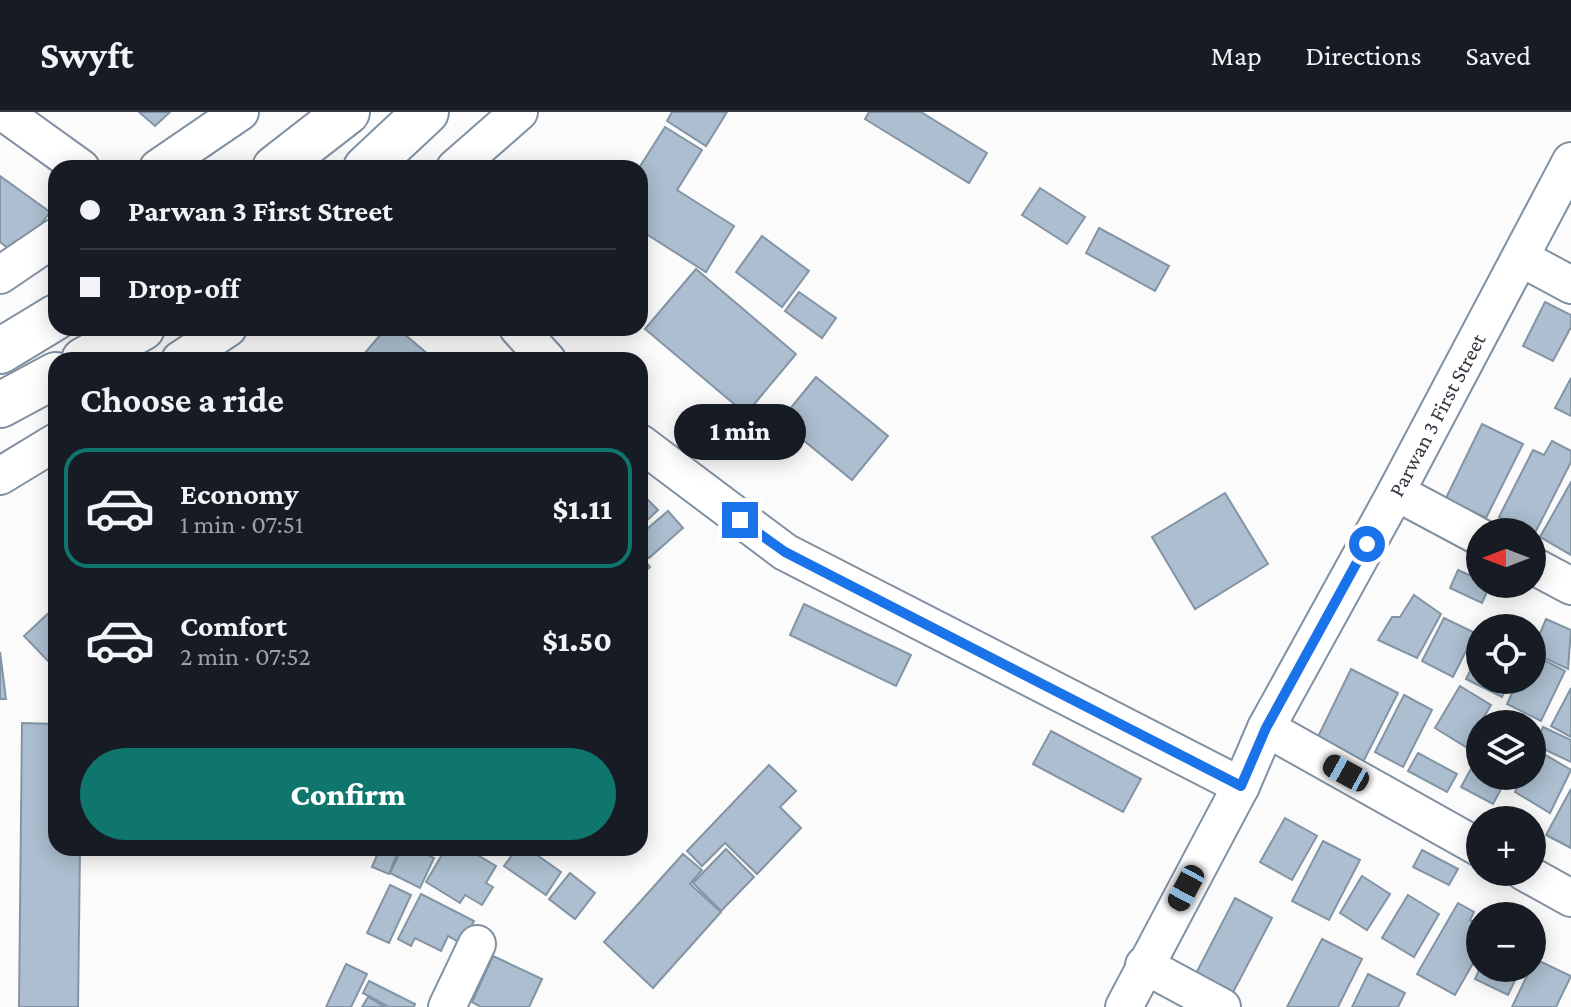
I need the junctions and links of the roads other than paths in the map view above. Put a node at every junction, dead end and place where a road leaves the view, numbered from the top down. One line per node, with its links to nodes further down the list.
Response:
1 (3, 112): 6 (street)
2 (240, 112): 7 (street)
3 (347, 112): 8 (highway)
4 (426, 112): 9 (highway)
5 (519, 112): 10 (street)
6 (70, 160)
7 (170, 160)
8 (285, 160)
9 (375, 160)
10 (464, 160)
11 (1571, 161): 13 (street, Parwan 3 First Street)
12 (48, 242): 14 (street)
13 (1521, 258): 15 (street); 29 (street, Parwan 3 First Street)
14 (0, 275)
15 (1571, 285)
16 (48, 322): 20 (highway)
17 (128, 336): 21 (highway)
18 (216, 336): 22 (street)
19 (525, 336): 23 (street)
20 (0, 351)
21 (98, 352)
22 (192, 352)
23 (540, 352)
24 (48, 379): 25 (highway)
25 (0, 405)
26 (48, 447): 28 (street)
27 (648, 449): 34 (street)
28 (0, 476)
29 (1396, 492): 30 (street); 33 (street, Parwan 3 First Street)
30 (1466, 530)
31 (1546, 573): 32 (street)
32 (1571, 586)
33 (1266, 728): 34 (street, Parwan 3 First Street); 35 (street)
34 (1241, 786): 39 (street, Parwan 3 First Street)
35 (1466, 840)
36 (1546, 884): 37 (street)
37 (1571, 898)
38 (477, 944): 40 (street)
39 (1144, 965): 41 (street, Parwan 3 First Street); 42 (street)
40 (447, 1007)
41 (1124, 1007)
42 (1222, 1007)

